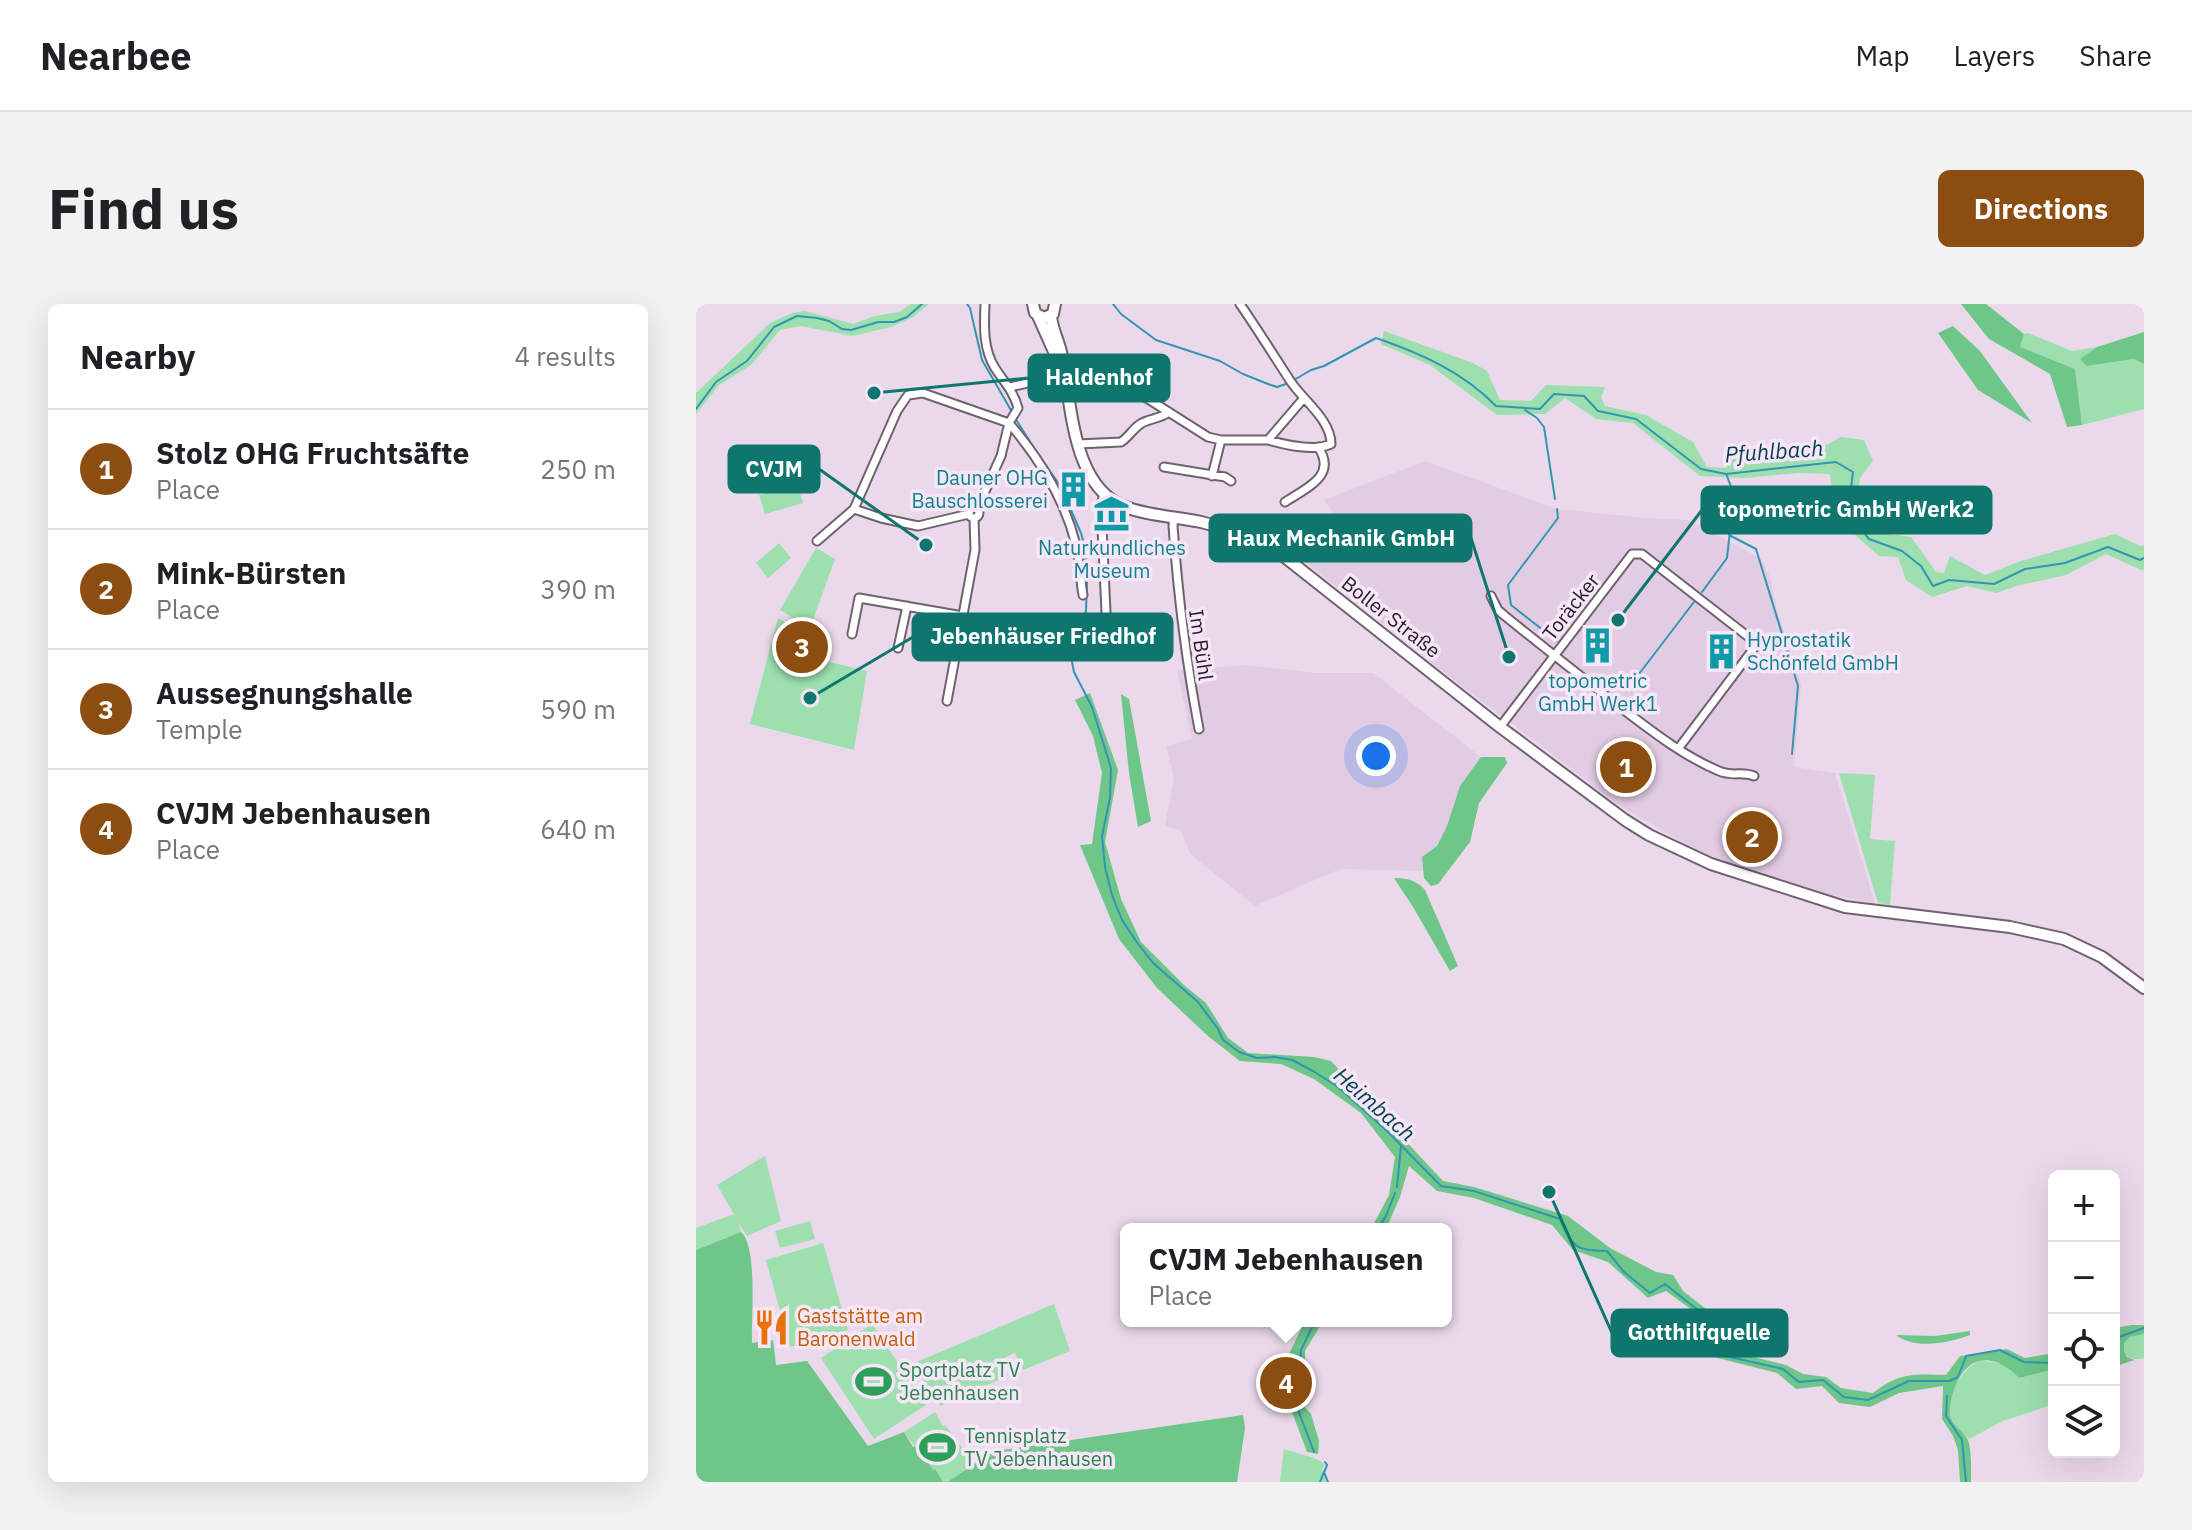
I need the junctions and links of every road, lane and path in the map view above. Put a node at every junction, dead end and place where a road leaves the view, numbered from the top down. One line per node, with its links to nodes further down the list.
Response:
1 (1033, 304): 5 (main road)
2 (1240, 304): 8 (street)
3 (984, 306): 7 (street)
4 (1056, 309): 5 (main road); 6 (main road)
5 (1038, 316): 6 (main road)
6 (1063, 375): 7 (street); 9 (street); 13 (main road)
7 (1010, 387): 10 (street)
8 (1304, 398): 12 (street); 14 (street)
9 (1169, 412): 11 (street); 13 (street)
10 (1010, 422): 20 (street); 21 (street); 24 (street)
11 (1221, 440): 12 (street); 16 (street)
12 (1268, 440): 14 (street)
13 (1078, 444): 18 (main road)
14 (1318, 447): 19 (street)
15 (1164, 467): 16 (street)
16 (1212, 476): 17 (street)
17 (1231, 481)
18 (1104, 493): 22 (main road, Boller Straße); 28 (street)
19 (1285, 502)
20 (854, 509): 21 (street); 23 (street)
21 (971, 516): 27 (street)
22 (1174, 517): 33 (main road, Boller Straße); 34 (street, Im Bühl)
23 (817, 541)
24 (1083, 595)
25 (1491, 596): 31 (street)
26 (907, 606): 27 (street); 29 (street); 30 (street)
27 (963, 616): 32 (street)
28 (1107, 633)
29 (852, 634)
30 (898, 648)
31 (1554, 655): 33 (street, Toräcker); 35 (street); 35 (street, Toräcker)
32 (947, 701)
33 (1500, 727): 37 (main road, Boller Straße)
34 (1199, 729)
35 (1678, 749): 36 (street)
36 (1754, 776)
37 (2144, 988)

